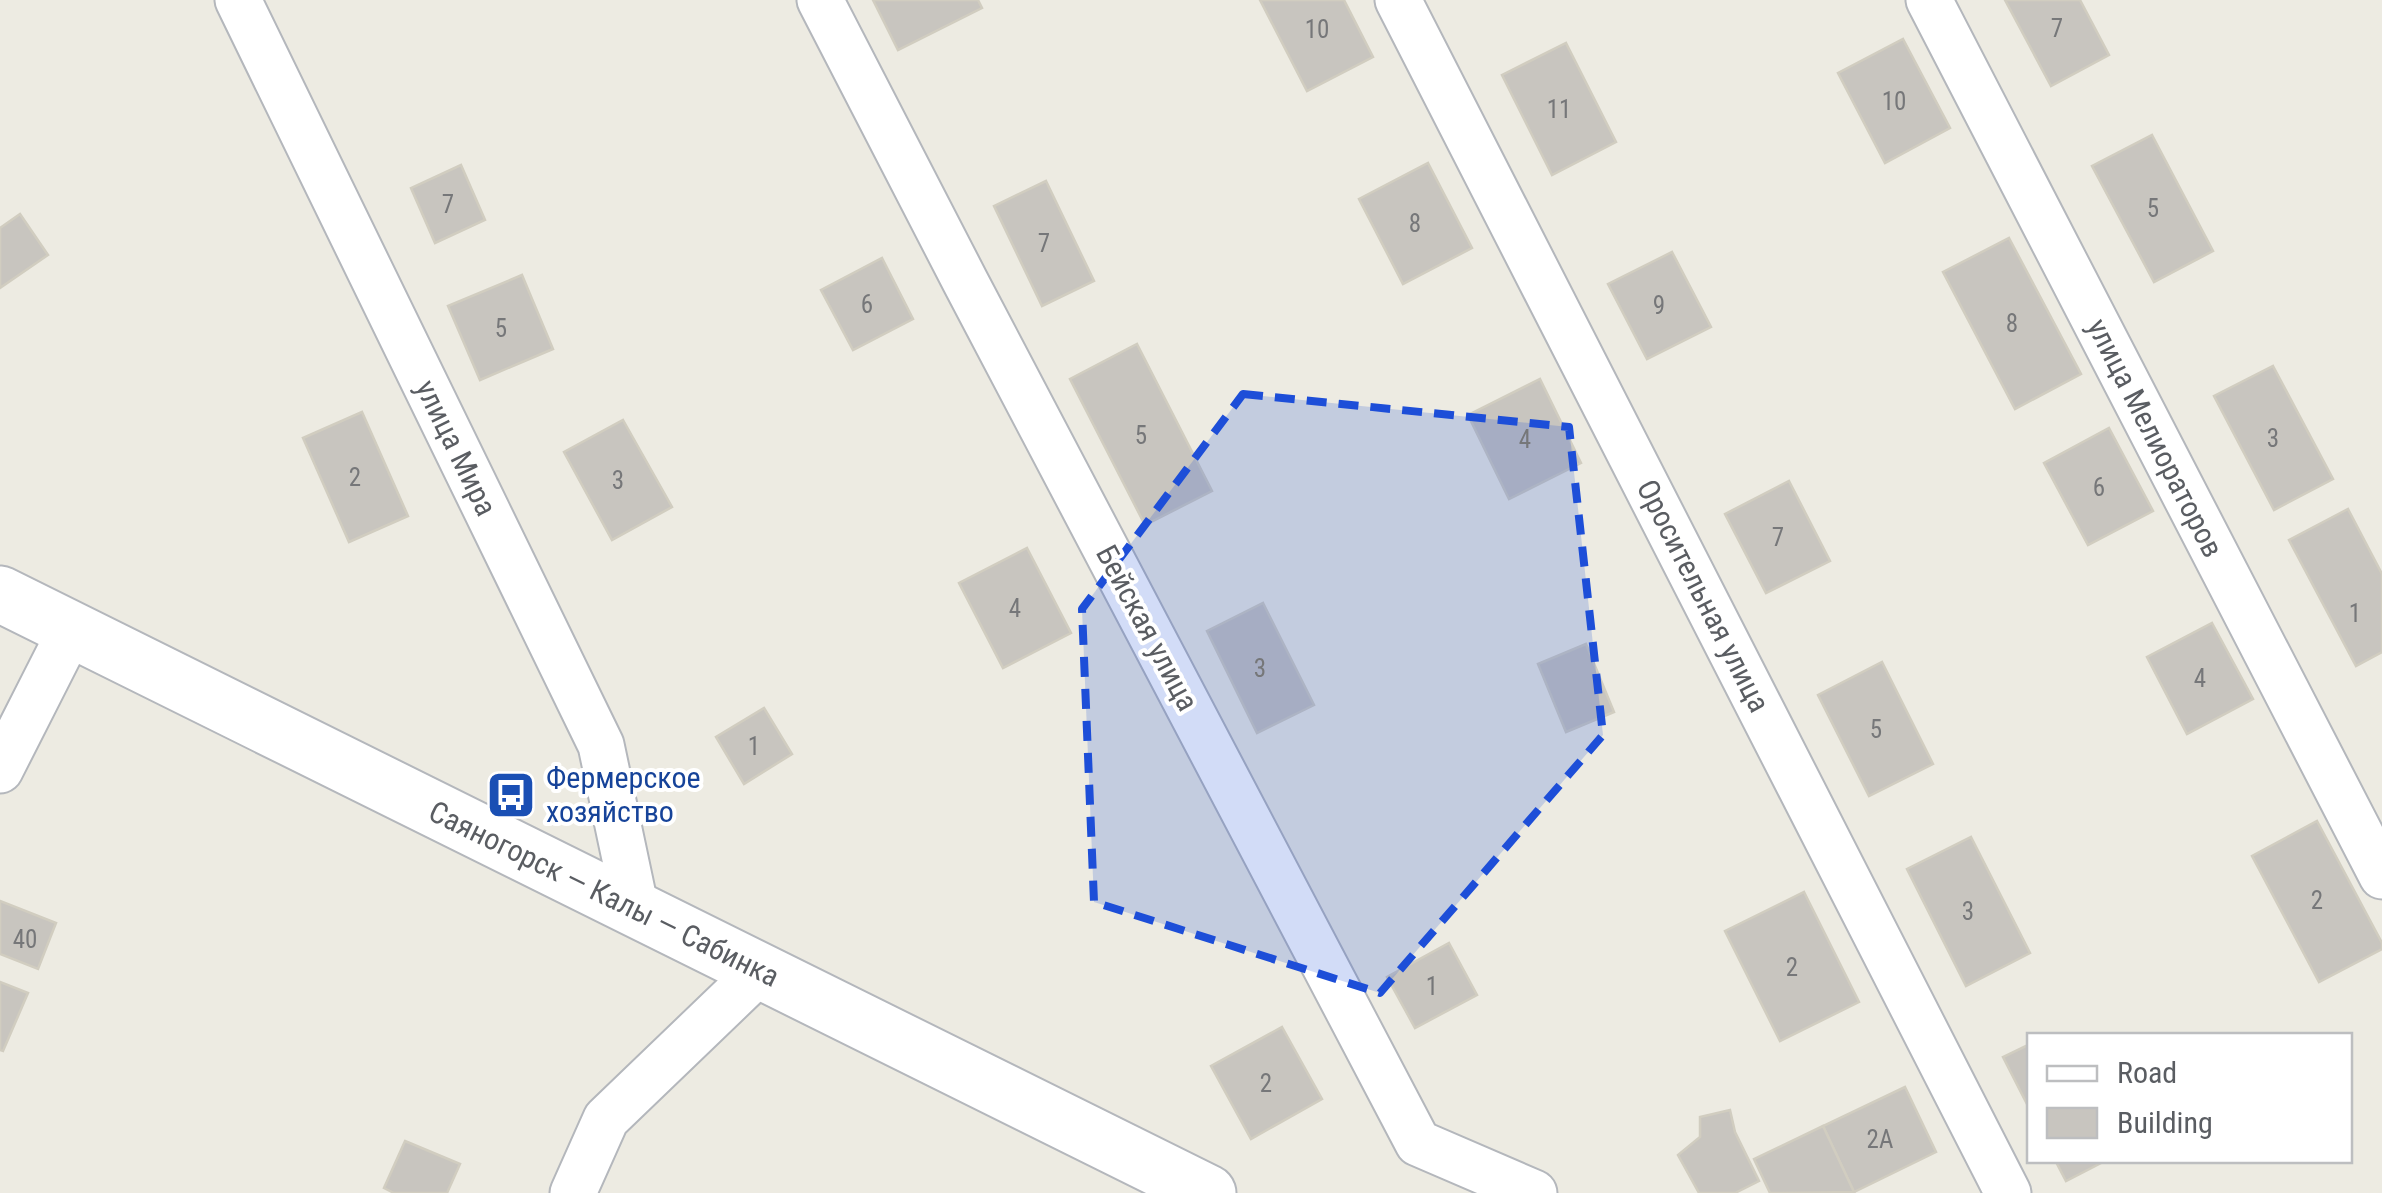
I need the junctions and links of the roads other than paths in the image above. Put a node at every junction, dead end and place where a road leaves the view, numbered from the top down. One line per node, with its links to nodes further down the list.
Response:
1 (238, 0): 9 (street, улица Мира)
2 (820, 0): 13 (street, Бейская улица)
3 (1398, 0): 14 (street, Оросительная улица)
4 (1929, 0): 8 (street, улица Мелиораторов)
5 (0, 594): 6 (street, Саяногорск — Калы — Сабинка)
6 (72, 630): 7 (street); 9 (street, Саяногорск — Калы — Сабинка)
7 (0, 770)
8 (2382, 876)
9 (636, 910): 10 (street, Саяногорск — Калы — Сабинка)
10 (760, 972): 11 (street); 12 (street, Саяногорск — Калы — Сабинка)
11 (573, 1193)
12 (1208, 1193)
13 (1534, 1193)
14 (2008, 1193)

